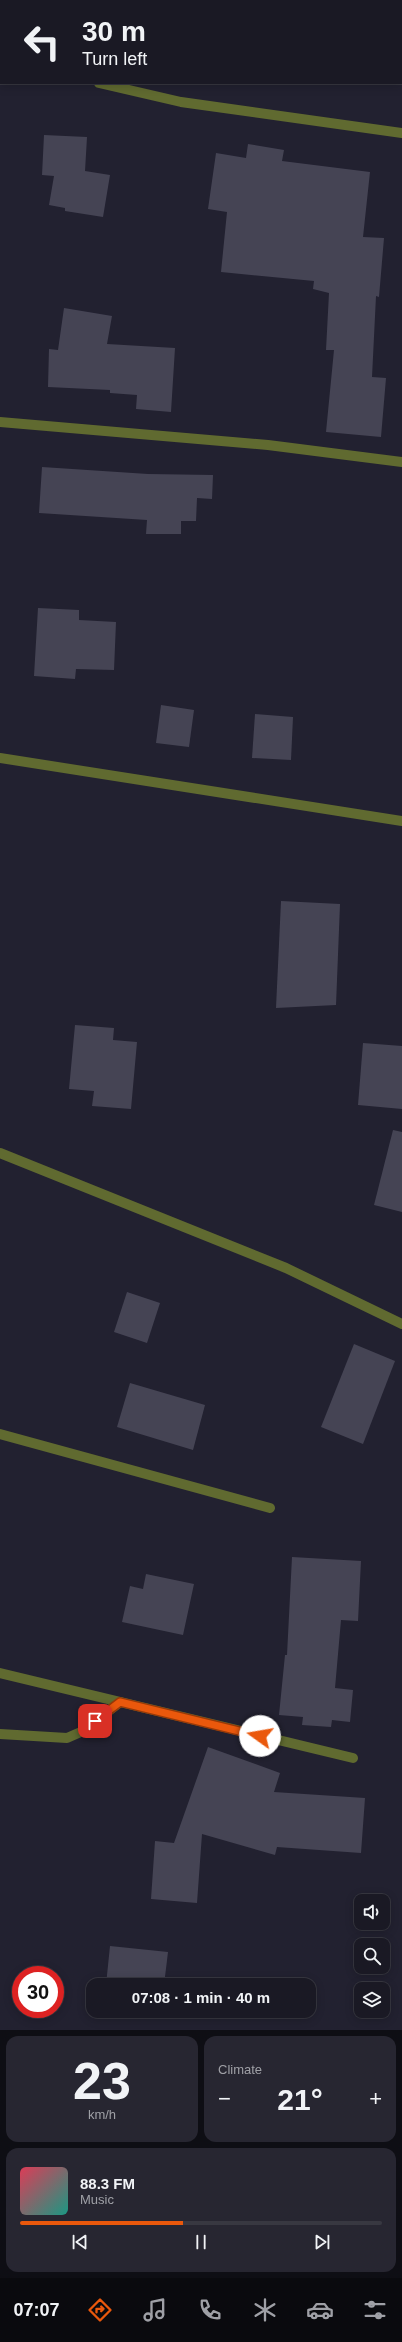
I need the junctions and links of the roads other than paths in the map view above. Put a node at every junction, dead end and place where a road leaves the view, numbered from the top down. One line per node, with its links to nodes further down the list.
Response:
1 (103, 84): 2 (street)
2 (402, 133)
3 (0, 422): 4 (street)
4 (402, 462)
5 (0, 758): 6 (street)
6 (402, 821)
7 (0, 1154): 8 (street)
8 (402, 1324)
9 (0, 1434): 10 (street)
10 (270, 1508)
11 (0, 1673): 12 (street)
12 (120, 1702): 13 (street); 14 (street)
13 (0, 1734)
14 (353, 1758)

